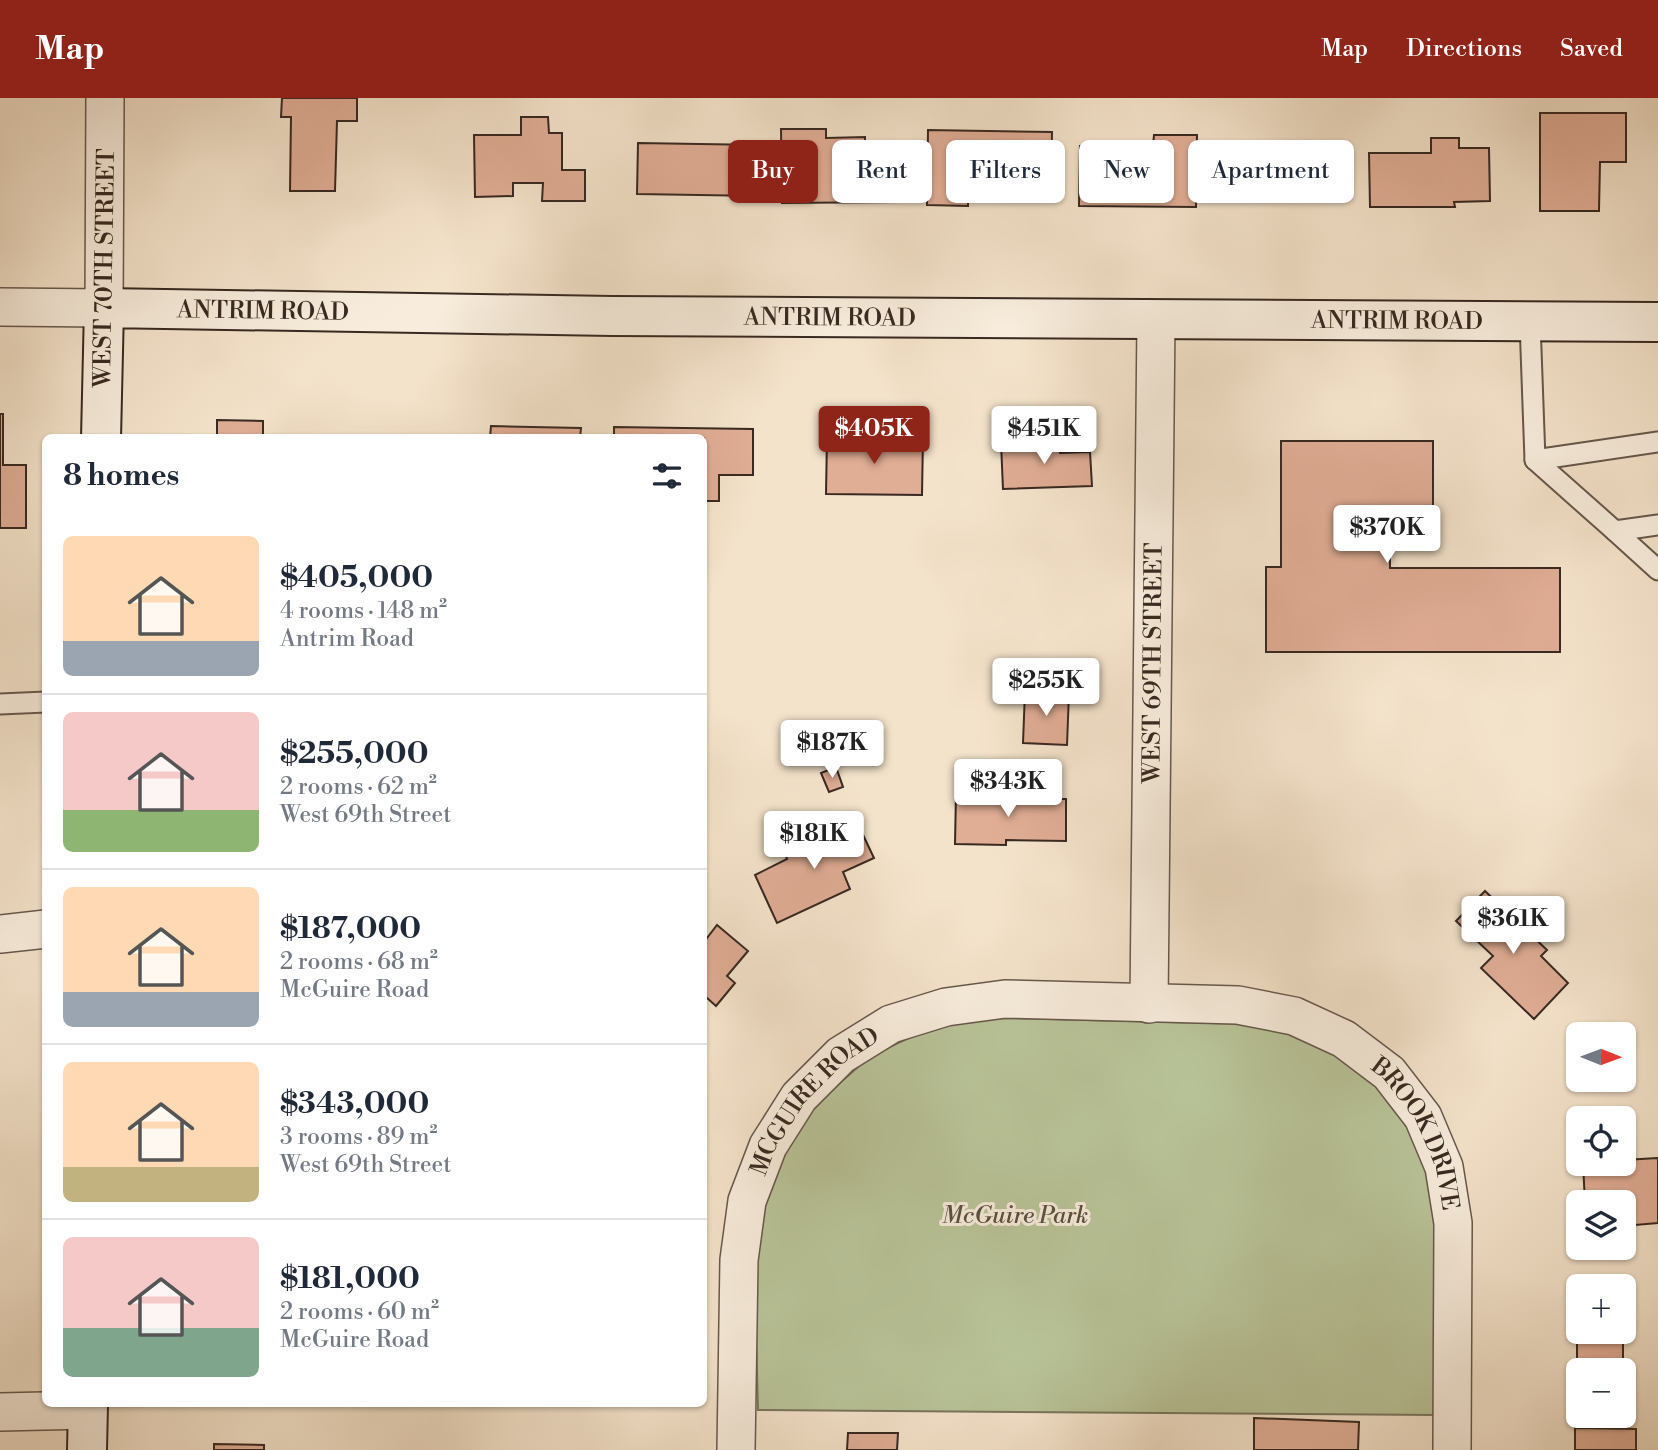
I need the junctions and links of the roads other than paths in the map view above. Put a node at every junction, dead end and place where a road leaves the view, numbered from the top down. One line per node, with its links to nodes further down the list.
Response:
1 (105, 98): 3 (street, WEST 70TH STREET)
2 (0, 307): 3 (street, ANTRIM ROAD)
3 (104, 308): 4 (street, ANTRIM ROAD); 7 (street, WEST 70TH STREET)
4 (1156, 320): 5 (street, ANTRIM ROAD); 17 (street, WEST 69TH STREET)
5 (1530, 322): 6 (street, ANTRIM ROAD); 9 (lane)
6 (1658, 322)
7 (101, 434)
8 (1658, 442): 9 (lane)
9 (1535, 460): 11 (lane)
10 (1658, 525): 11 (lane)
11 (1615, 531): 12 (lane)
12 (1658, 570)
13 (42, 702): 14 (lane)
14 (0, 704)
15 (42, 929): 16 (street)
16 (0, 934)
17 (1149, 1004): 21 (street, MCGUIRE ROAD); 22 (street, BROOK DRIVE)
18 (88, 1407): 19 (street); 20 (street)
19 (0, 1412)
20 (87, 1450)
21 (736, 1450)
22 (1452, 1450)

